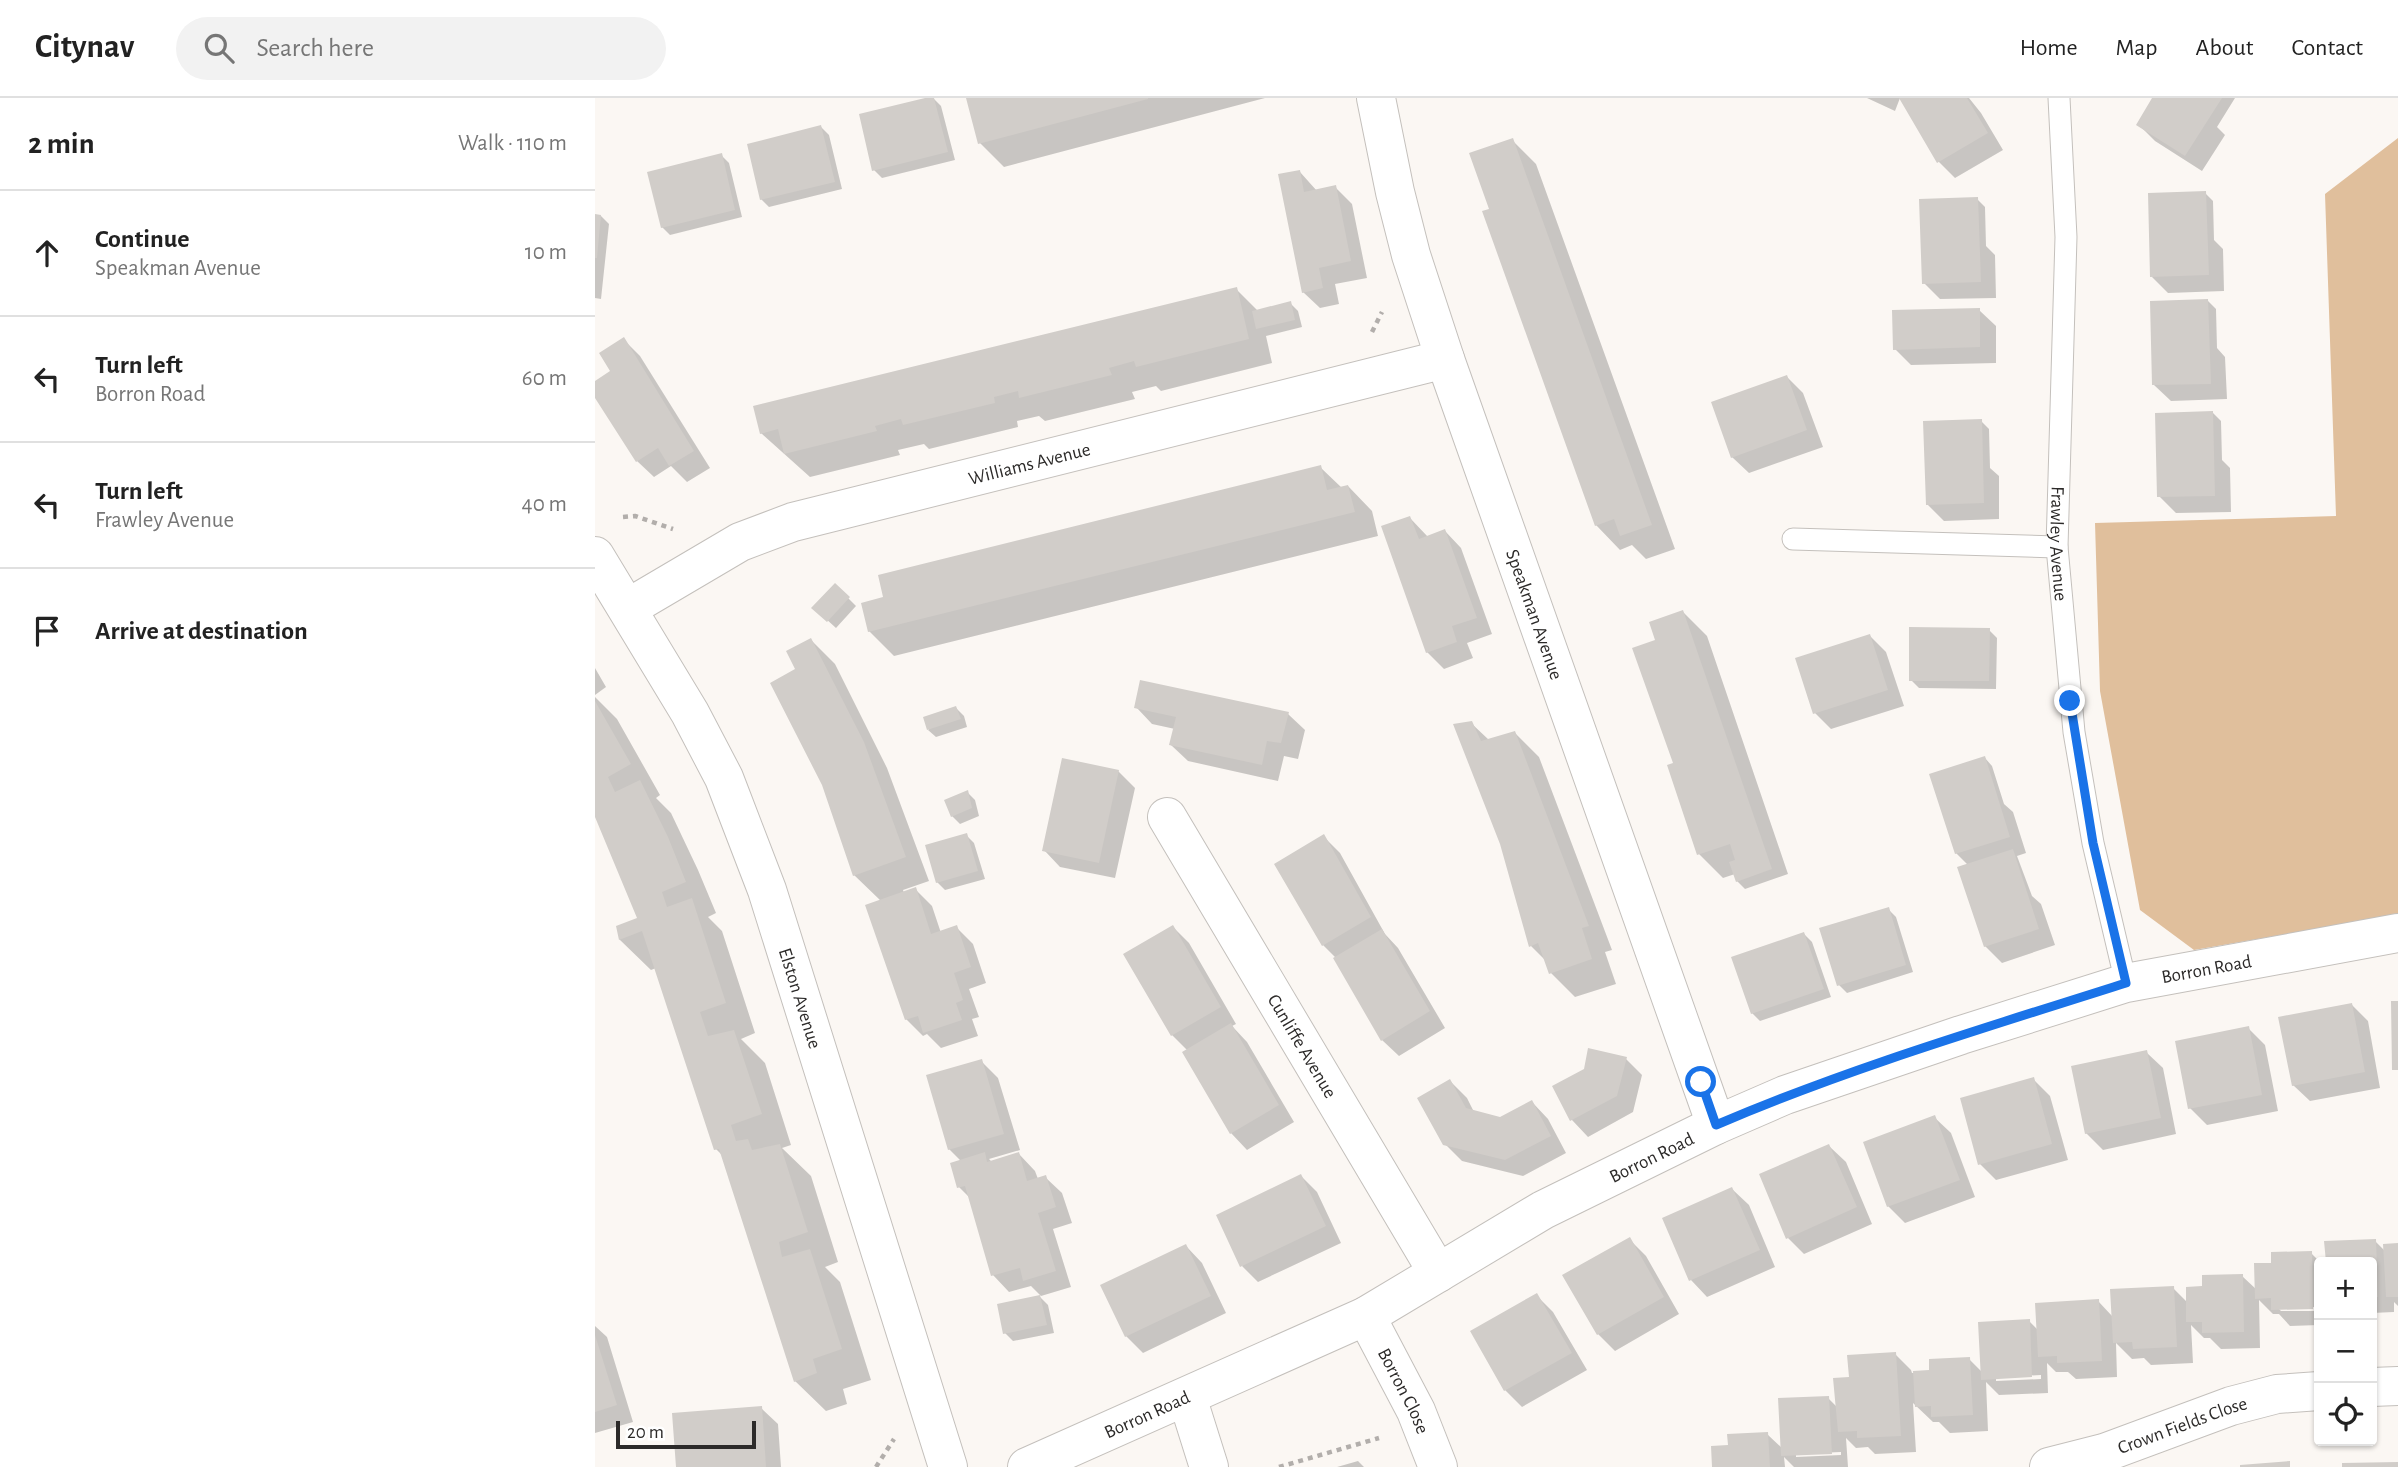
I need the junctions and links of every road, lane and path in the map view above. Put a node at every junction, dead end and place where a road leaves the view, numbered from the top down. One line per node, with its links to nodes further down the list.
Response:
1 (1375, 98): 3 (street, Speakman Avenue)
2 (2059, 98): 7 (lane, Frawley Avenue)
3 (1445, 359): 9 (street, Williams Avenue); 13 (street, Speakman Avenue)
4 (623, 517): 5 (path)
5 (673, 529)
6 (1793, 539): 7 (lane)
7 (2057, 547): 12 (lane, Frawley Avenue)
8 (595, 556): 9 (street, Elston Avenue)
9 (628, 608): 24 (street, Elston Avenue)
10 (1167, 817): 14 (street, Cunliffe Avenue)
11 (2398, 933): 12 (street, Borron Road)
12 (2126, 983): 13 (street, Borron Road)
13 (1716, 1125): 14 (street, Borron Road)
14 (1438, 1273): 15 (street, Borron Road)
15 (1366, 1315): 19 (street, Borron Road); 28 (street, Borron Close)
16 (2398, 1386): 17 (street)
17 (2377, 1387)
18 (2314, 1391): 22 (street, Crown Fields Close)
19 (1187, 1397): 25 (street, Borron Road); 26 (street)
20 (898, 1432): 23 (path)
21 (1379, 1437): 27 (path)
22 (2105, 1460): 29 (street, Crown Fields Close)
23 (876, 1467)
24 (948, 1467)
25 (1027, 1467)
26 (1209, 1467)
27 (1279, 1467)
28 (1438, 1467)
29 (2049, 1467)

